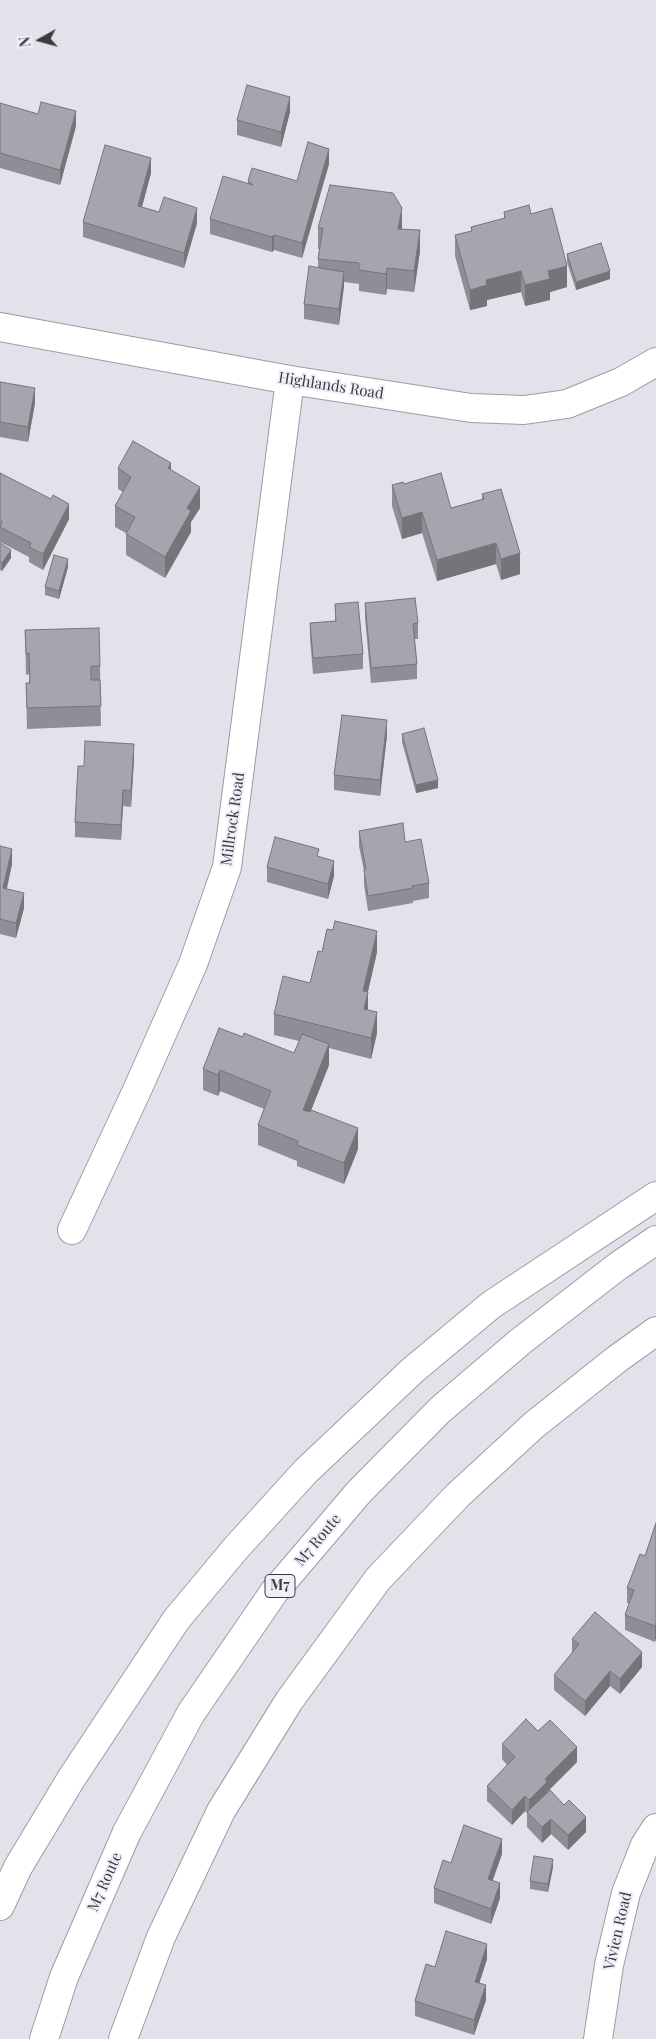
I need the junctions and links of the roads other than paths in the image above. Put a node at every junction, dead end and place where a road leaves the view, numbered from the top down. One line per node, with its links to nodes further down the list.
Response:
1 (0, 327): 3 (main road, Highlands Road)
2 (656, 362): 3 (main road, Highlands Road)
3 (290, 380): 5 (main road, Millrock Road)
4 (656, 1196): 9 (main road)
5 (72, 1230)
6 (656, 1240): 10 (main road, M7 Route / M7)
7 (656, 1331): 11 (main road)
8 (656, 1828): 12 (main road, Vivien Road)
9 (0, 1906)
10 (44, 2039)
11 (123, 2039)
12 (598, 2039)

